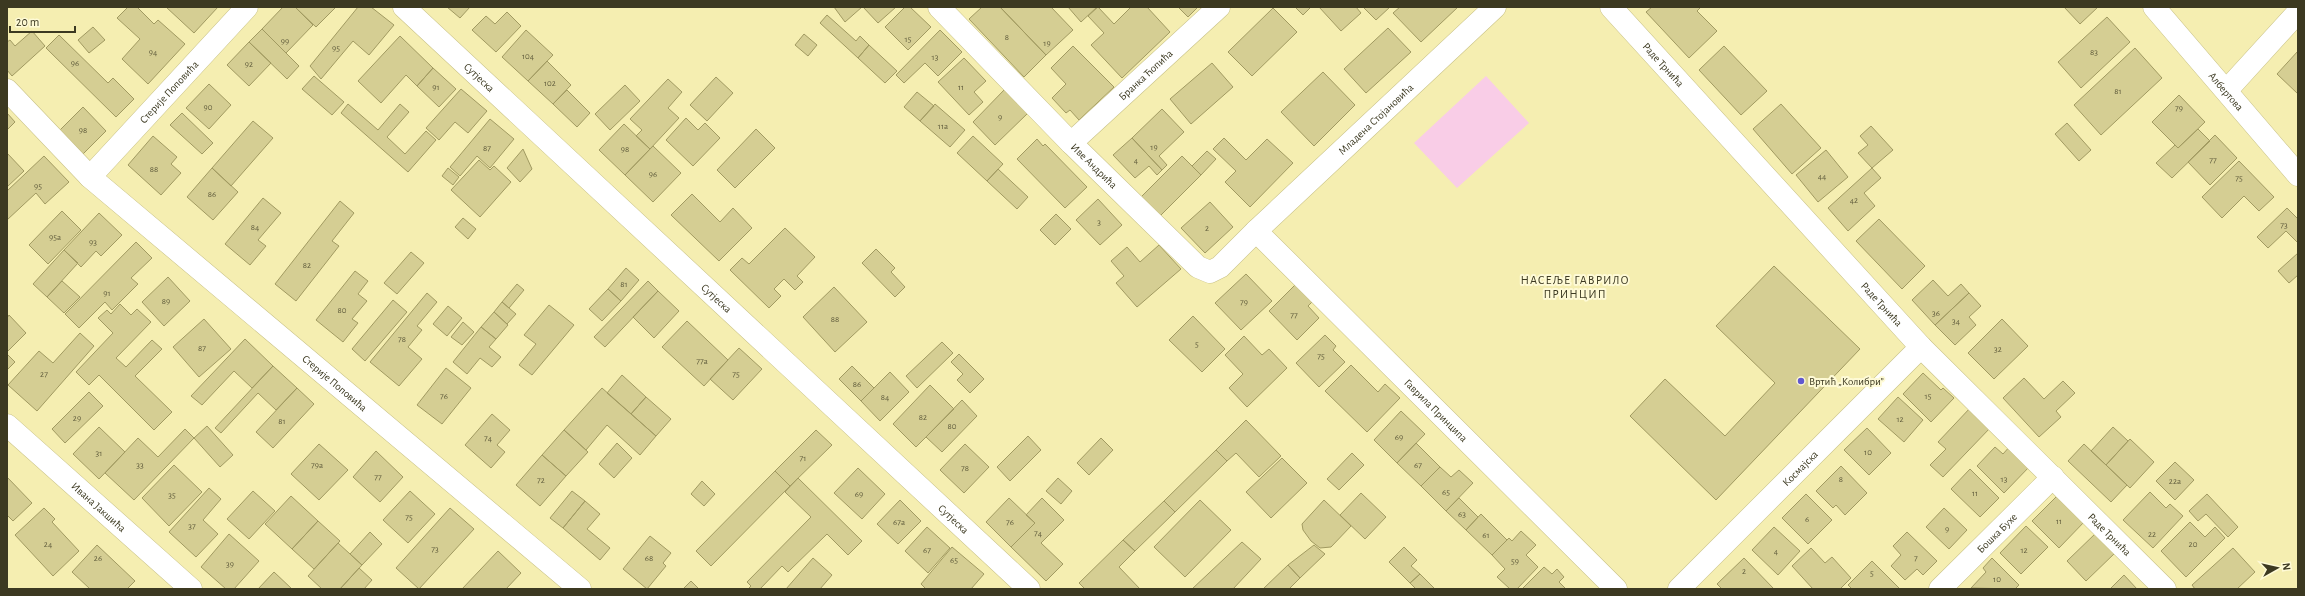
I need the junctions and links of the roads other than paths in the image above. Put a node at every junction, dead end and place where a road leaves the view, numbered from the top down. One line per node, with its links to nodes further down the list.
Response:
1 (247, 7): 13 (street, Стерије Поповића)
2 (404, 7): 20 (street, Сутјеска)
3 (1219, 7): 11 (street, Бранка Ћопића)
4 (1495, 7): 14 (street, Младена Стојановића)
5 (1611, 7): 15 (street, Раде Трнића)
6 (2154, 7): 10 (street, Албертова)
7 (951, 11): 11 (street, Иве Андрића)
8 (2298, 12): 10 (street)
9 (7, 90): 13 (street, Стерије Поповића)
10 (2227, 90): 12 (street, Албертова)
11 (1071, 142): 14 (street, Иве Андрића)
12 (2298, 175)
13 (90, 177): 19 (street, Стерије Поповића)
14 (1256, 230): 21 (street, Гаврила Принципа)
15 (1921, 347): 17 (street, Раде Трнића); 22 (street, Космајска)
16 (7, 425): 18 (street, Ивана Јакшића)
17 (2053, 477): 23 (street, Бошка Бухе); 24 (street, Раде Трнића)
18 (191, 589)
19 (580, 589)
20 (1029, 589)
21 (1616, 589)
22 (1679, 589)
23 (1940, 589)
24 (2165, 589)

